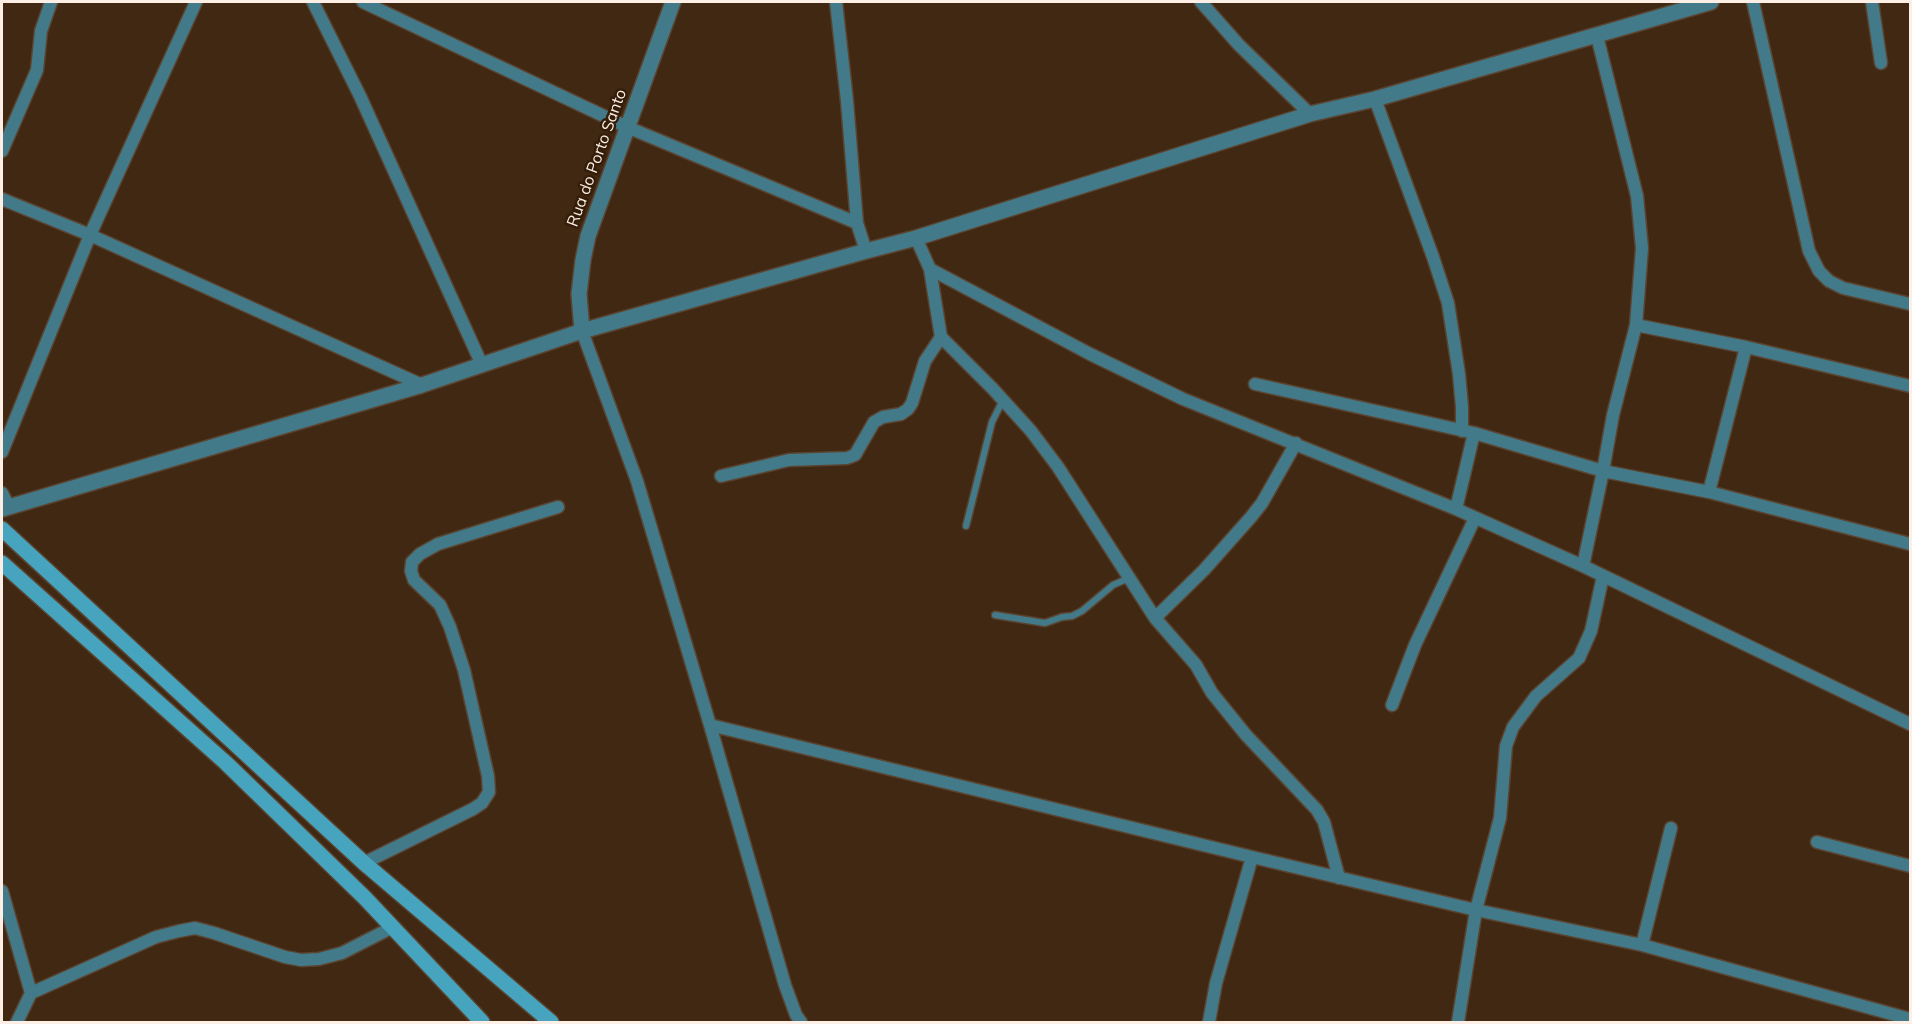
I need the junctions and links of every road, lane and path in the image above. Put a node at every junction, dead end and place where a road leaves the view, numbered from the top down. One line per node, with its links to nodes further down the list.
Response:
1 (51, 2): 16 (street)
2 (196, 2): 19 (street)
3 (313, 2): 28 (street)
4 (363, 2): 15 (street)
5 (673, 2): 15 (street, Rua do Porto Santo)
6 (836, 2): 18 (street)
7 (1201, 2): 14 (street)
8 (1711, 2): 11 (street)
9 (1753, 2): 23 (street)
10 (1872, 2): 12 (street)
11 (1597, 36): 13 (street); 24 (street)
12 (1881, 63)
13 (1375, 99): 14 (street); 33 (street)
14 (1310, 114): 20 (street)
15 (627, 127): 18 (street); 25 (street, Rua do Porto Santo)
16 (2, 151)
17 (2, 199): 19 (street)
18 (857, 223): 21 (street)
19 (90, 234): 30 (street); 35 (street)
20 (916, 238): 21 (street); 22 (street)
21 (866, 250): 25 (street)
22 (930, 269): 26 (street); 34 (street)
23 (1911, 304)
24 (1636, 324): 27 (street); 36 (street)
25 (582, 331): 28 (street); 54 (street)
26 (941, 338): 32 (street); 37 (street)
27 (1746, 347): 31 (street); 38 (street)
28 (482, 365): 30 (street)
29 (1255, 384): 33 (street)
30 (422, 385): 39 (street)
31 (1911, 386)
32 (1003, 400): 43 (lane); 49 (street)
33 (1468, 432): 36 (street); 41 (street)
34 (1296, 443): 41 (street); 51 (street)
35 (2, 452)
36 (1603, 471): 38 (street); 47 (street)
37 (721, 476)
38 (1710, 492): 45 (street)
39 (4, 503)
40 (558, 507): 58 (street)
41 (1456, 509): 42 (street)
42 (1474, 518): 47 (street); 52 (street)
43 (966, 526)
44 (2, 529): 58 (main road)
45 (1911, 544)
46 (2, 563): 63 (main road)
47 (1583, 566): 48 (street)
48 (1603, 576): 53 (street); 62 (street)
49 (1130, 578): 50 (lane); 51 (street)
50 (995, 615)
51 (1155, 618): 60 (street)
52 (1392, 705)
53 (1911, 724)
54 (710, 725): 57 (street); 70 (street)
55 (1671, 828): 64 (street)
56 (1817, 842): 59 (street)
57 (1252, 857): 60 (street); 71 (street)
58 (364, 863): 69 (main road)
59 (1911, 866)
60 (1339, 878): 62 (street)
61 (2, 891): 65 (street)
62 (1476, 910): 64 (street); 72 (street)
63 (393, 927): 65 (street); 68 (main road)
64 (1642, 945): 66 (street)
65 (31, 993): 67 (street)
66 (1911, 1019)
67 (17, 1023)
68 (482, 1023)
69 (551, 1023)
70 (801, 1023)
71 (1209, 1023)
72 (1458, 1023)

